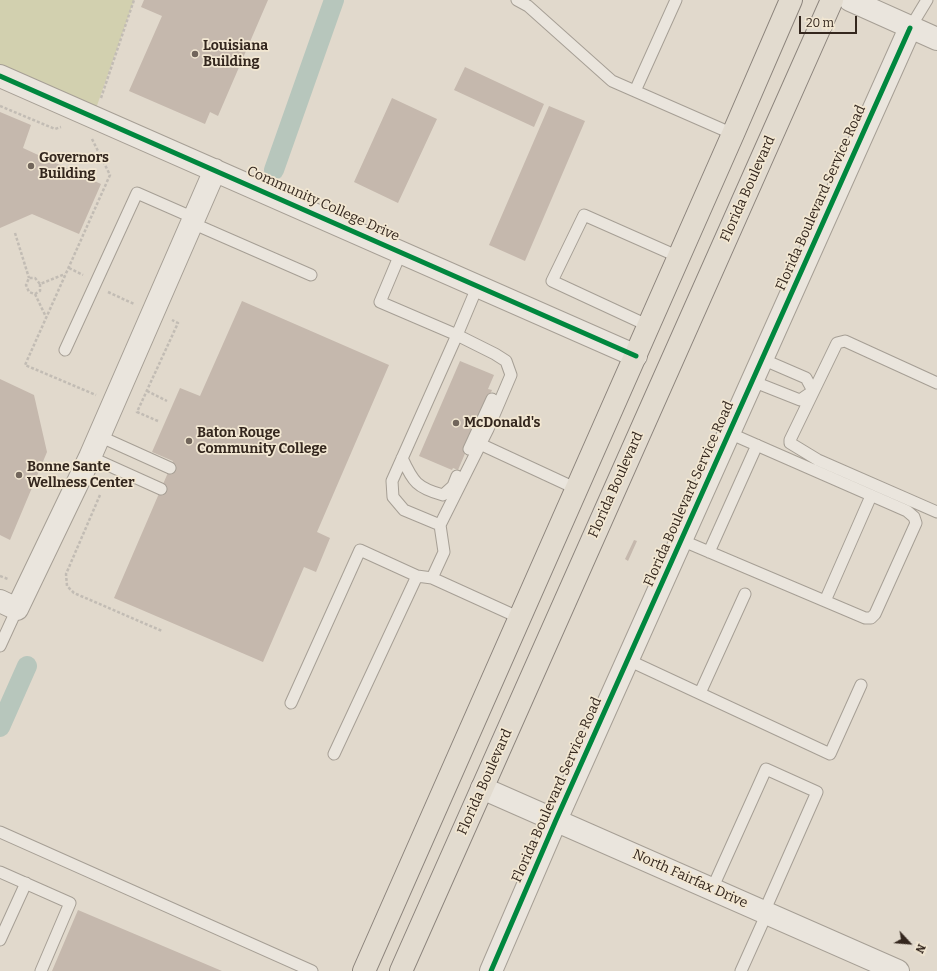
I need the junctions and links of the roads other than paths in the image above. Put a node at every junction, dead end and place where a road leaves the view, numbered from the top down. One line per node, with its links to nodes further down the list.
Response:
1 (517, 0): 10 (lane)
2 (676, 0): 10 (lane)
3 (791, 0): 11 (main road)
4 (832, 0): 37 (main road, Florida Boulevard)
5 (850, 0): 7 (street)
6 (927, 0): 7 (lane)
7 (910, 28): 8 (street); 22 (street, Florida Boulevard Service Road)
8 (937, 39)
9 (0, 76): 12 (street, Community College Drive)
10 (635, 91): 11 (lane)
11 (733, 134): 15 (main road)
12 (215, 170): 13 (street); 14 (street, Community College Drive)
13 (193, 221): 16 (lane); 20 (lane); 28 (street)
14 (401, 252): 17 (street, Community College Drive); 19 (lane)
15 (679, 257): 18 (main road); 18 (lane)
16 (311, 275)
17 (478, 285): 19 (lane); 21 (street, Community College Drive)
18 (649, 326): 21 (main road)
19 (457, 335): 25 (lane); 32 (lane)
20 (65, 350)
21 (636, 356): 35 (main road)
22 (762, 359): 23 (street, Florida Boulevard Service Road); 26 (lane)
23 (752, 381): 26 (lane); 27 (street, Florida Boulevard Service Road)
24 (937, 383): 26 (lane)
25 (505, 388): 29 (lane); 32 (lane)
26 (813, 391): 38 (lane)
27 (729, 433): 30 (lane); 40 (street, Florida Boulevard Service Road)
28 (99, 436): 31 (street); 33 (lane)
29 (480, 444): 35 (lane); 39 (lane)
30 (757, 445): 36 (lane); 41 (lane)
31 (90, 457): 34 (lane); 46 (street)
32 (402, 458): 39 (lane)
33 (170, 468)
34 (161, 489)
35 (577, 489): 37 (main road); 47 (main road)
36 (871, 496): 45 (lane); 45 (lane)
37 (608, 502): 54 (main road, Florida Boulevard)
38 (937, 512)
39 (440, 525): 43 (lane)
40 (681, 540): 41 (lane); 49 (street, Florida Boulevard Service Road)
41 (709, 552): 45 (lane)
42 (417, 576): 43 (lane); 52 (lane); 53 (lane)
43 (432, 578): 47 (lane)
44 (745, 594): 51 (lane)
45 (825, 601)
46 (9, 605): 48 (lane)
47 (520, 618): 60 (main road)
48 (0, 646)
49 (628, 660): 51 (lane); 55 (street, Florida Boulevard Service Road)
50 (861, 684): 51 (lane)
51 (700, 693)
52 (291, 704)
53 (334, 754)
54 (482, 788): 55 (street, North Fairfax Drive); 61 (main road, Florida Boulevard)
55 (556, 820): 59 (street, North Fairfax Drive); 68 (street, Florida Boulevard Service Road)
56 (0, 832): 65 (lane)
57 (0, 872): 58 (lane)
58 (26, 883): 63 (lane); 64 (lane)
59 (712, 889): 62 (street, North Fairfax Drive); 62 (lane)
60 (397, 896): 61 (main road); 66 (main road)
61 (428, 909): 67 (main road, Florida Boulevard)
62 (766, 912): 69 (lane); 70 (street, North Fairfax Drive)
63 (0, 940)
64 (41, 971)
65 (312, 971)
66 (364, 971)
67 (401, 971)
68 (491, 971)
69 (741, 971)
70 (898, 971)

